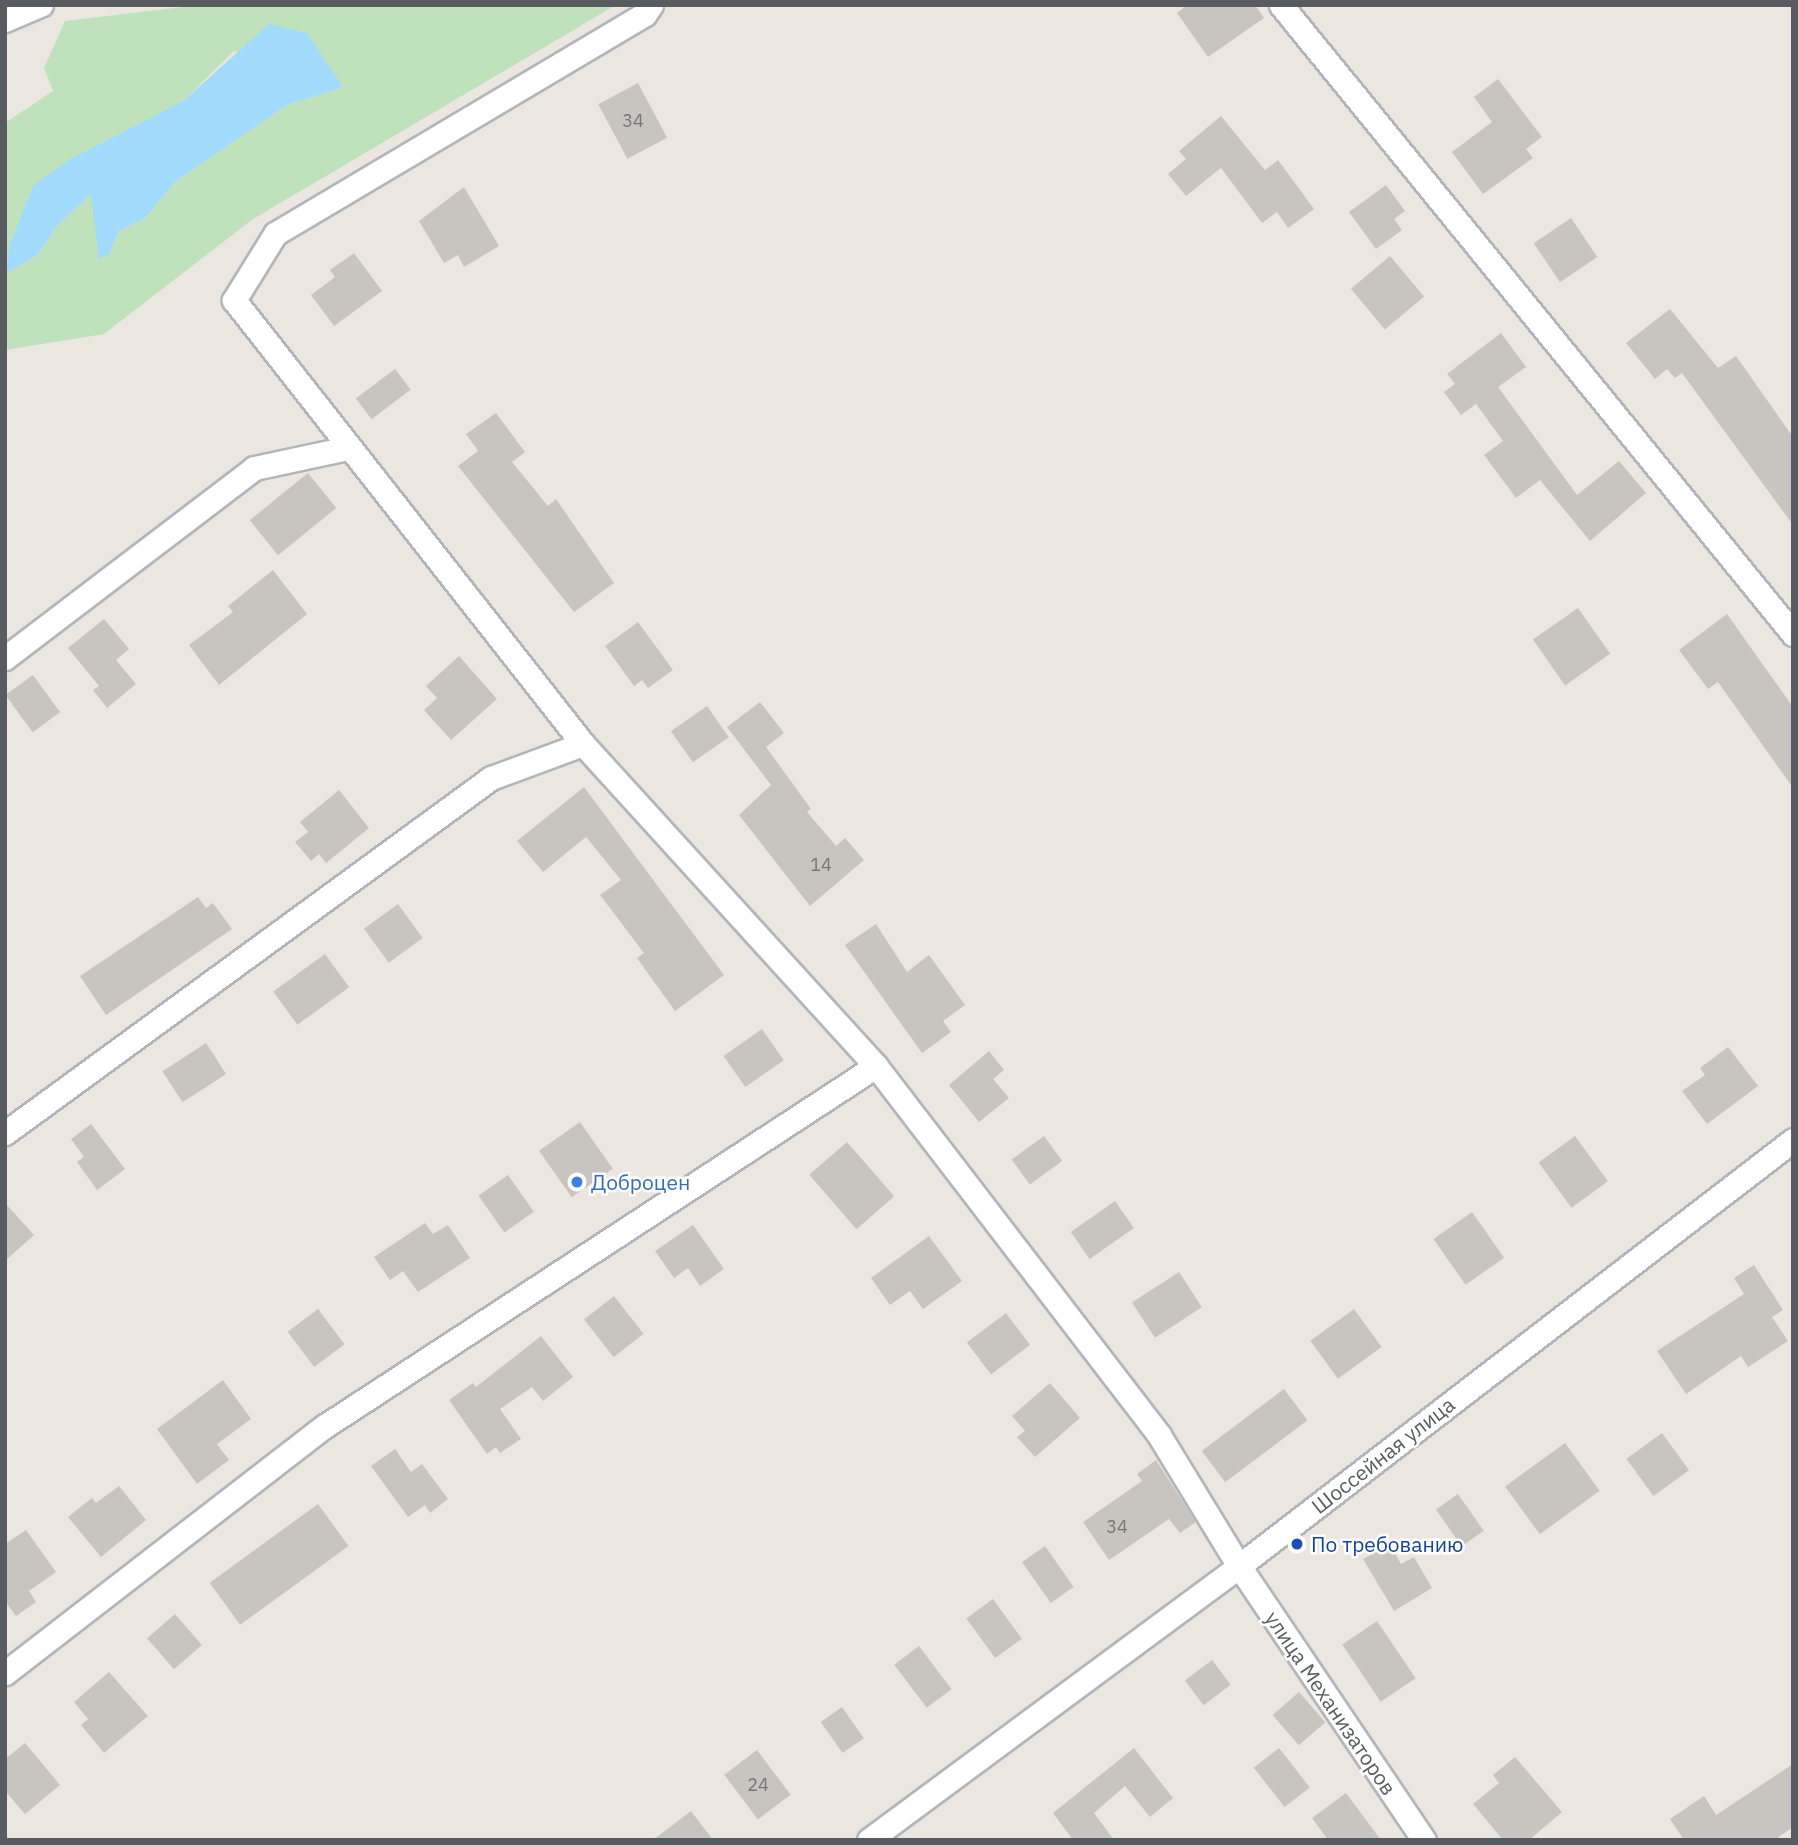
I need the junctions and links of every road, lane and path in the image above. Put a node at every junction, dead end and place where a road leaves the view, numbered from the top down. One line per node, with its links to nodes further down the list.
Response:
1 (41, 5): 4 (street)
2 (651, 5): 5 (street, улица Механизаторов)
3 (1281, 5): 6 (street)
4 (5, 20)
5 (347, 448): 7 (street); 8 (street, улица Механизаторов)
6 (1793, 634)
7 (5, 658)
8 (583, 744): 9 (street, улица Механизаторов); 10 (street)
9 (876, 1066): 12 (street, улица Механизаторов); 13 (street)
10 (5, 1133)
11 (1793, 1140): 12 (street, Шоссейная улица)
12 (1239, 1566): 14 (street, Шоссейная улица); 15 (street, улица Механизаторов)
13 (5, 1673)
14 (869, 1840)
15 (1424, 1840)

